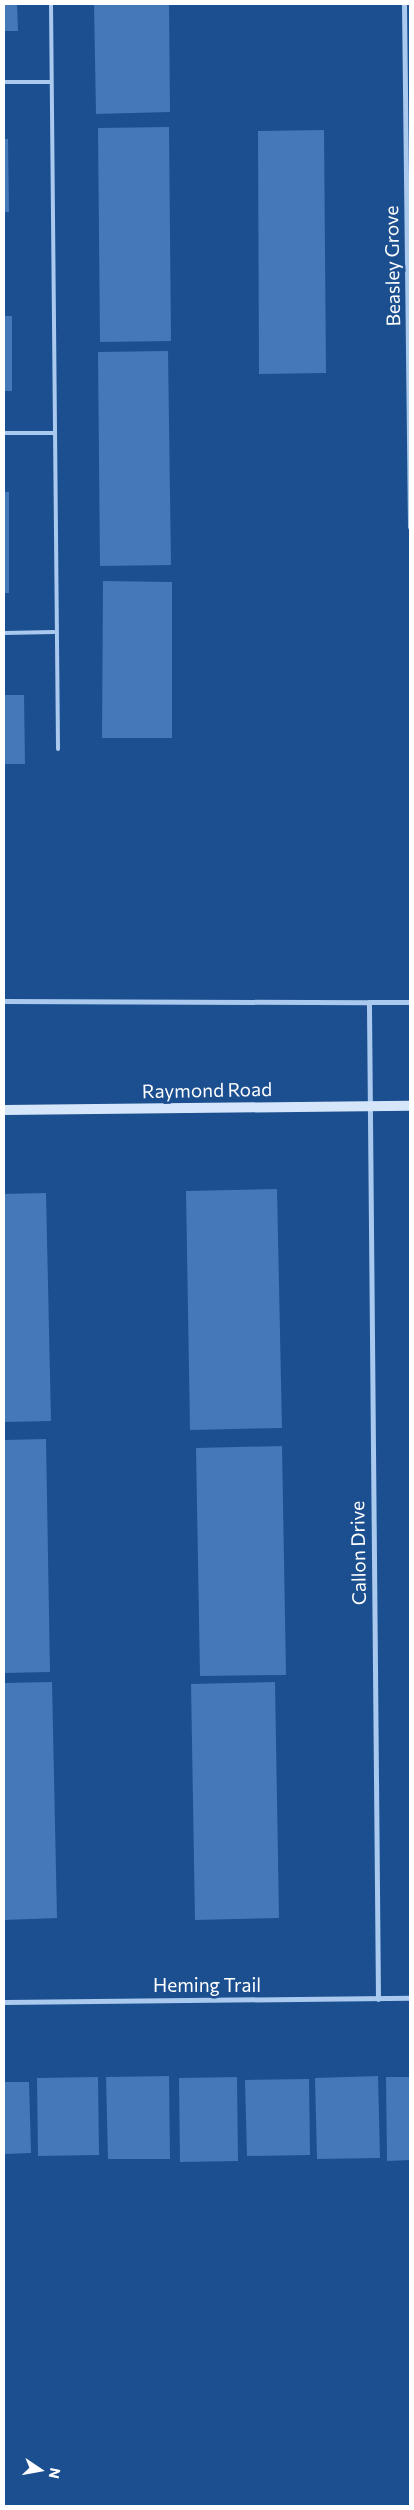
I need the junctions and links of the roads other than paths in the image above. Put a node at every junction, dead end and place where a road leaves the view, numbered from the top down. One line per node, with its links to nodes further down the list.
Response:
1 (50, 4): 4 (lane)
2 (404, 4): 7 (street, Beasley Grove)
3 (4, 82): 4 (lane)
4 (51, 82): 5 (lane)
5 (53, 432): 6 (lane); 8 (lane)
6 (4, 433)
7 (410, 527)
8 (54, 632): 9 (lane); 10 (lane)
9 (4, 633)
10 (58, 749)
11 (4, 1001): 12 (street)
12 (369, 1002): 13 (street); 14 (street, Callon Drive)
13 (410, 1002)
14 (368, 1106): 15 (street, Raymond Road); 16 (street, Raymond Road); 18 (street, Callon Drive)
15 (410, 1106)
16 (4, 1110)
17 (410, 1998): 18 (street, Heming Trail)
18 (378, 1999): 19 (street, Heming Trail)
19 (4, 2002)

